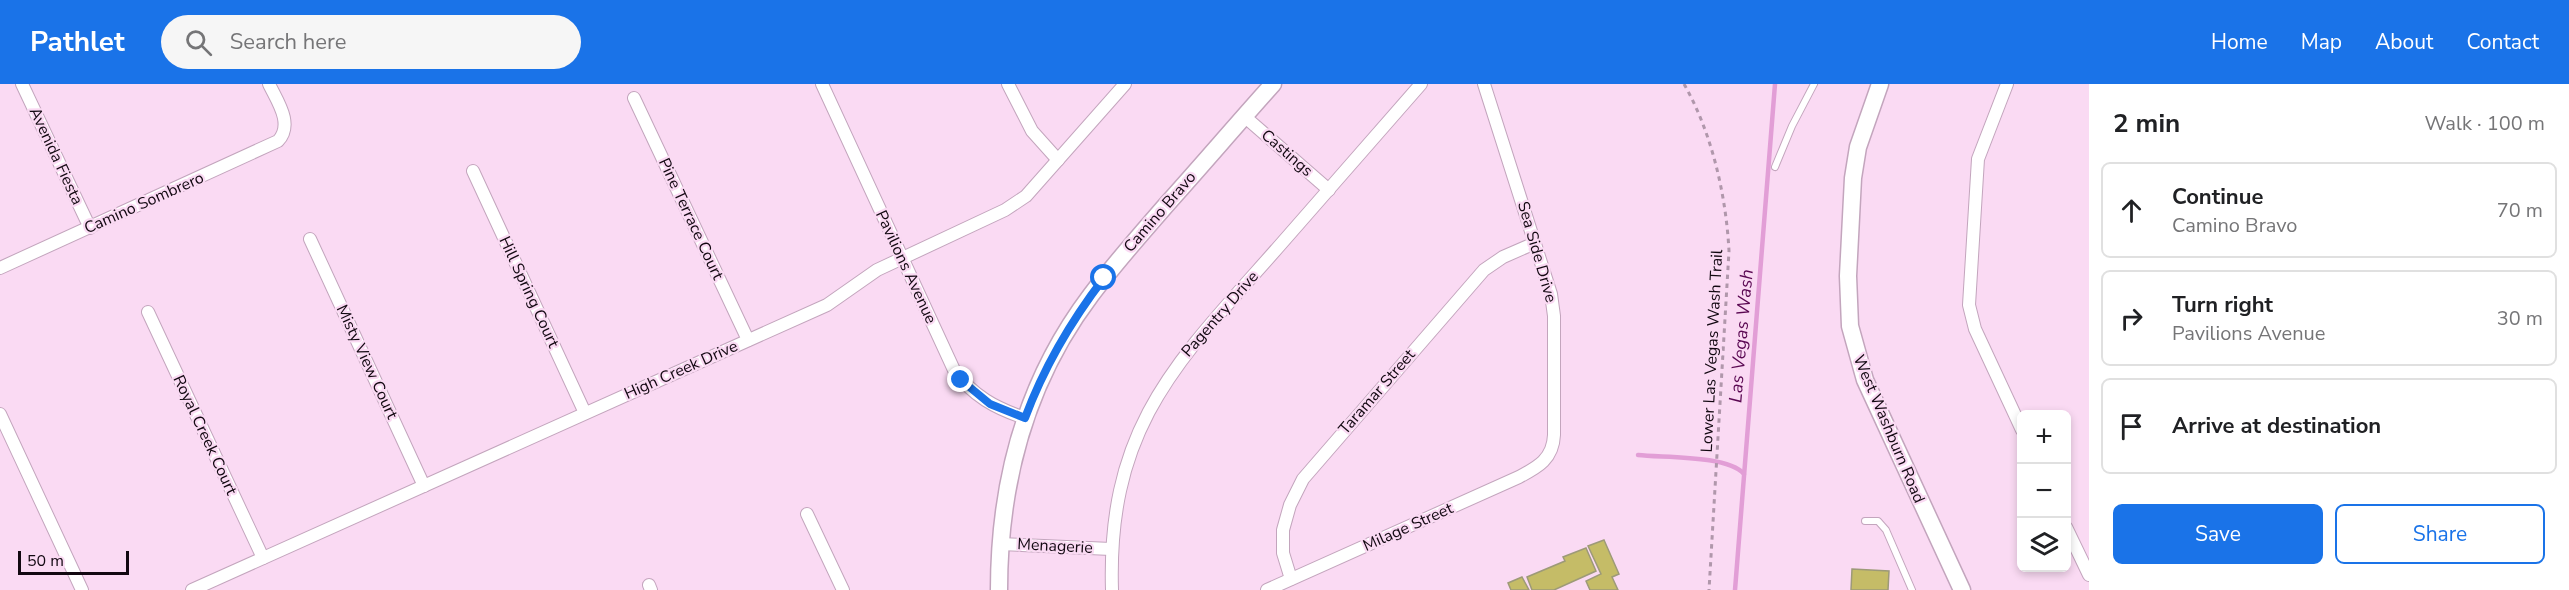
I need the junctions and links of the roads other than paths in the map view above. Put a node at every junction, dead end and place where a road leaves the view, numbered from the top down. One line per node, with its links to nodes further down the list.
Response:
1 (22, 84): 18 (street, Avenida Fiesta)
2 (269, 84): 18 (street, Camino Sombrero)
3 (822, 84): 21 (street, Pavilions Avenue)
4 (1008, 84): 14 (street)
5 (1125, 84): 14 (street, High Creek Drive)
6 (1273, 84): 13 (street, Camino Bravo)
7 (1421, 84): 17 (street, Pagentry Drive)
8 (1484, 84): 20 (street, Sea Side Drive)
9 (1814, 84): 15 (lane)
10 (1880, 84): 46 (street, West Washburn Road)
11 (2007, 84): 28 (street)
12 (634, 98): 24 (street, Pine Terrace Court)
13 (1245, 116): 17 (street, Castings); 27 (street, Camino Bravo)
14 (1058, 160): 21 (street, High Creek Drive)
15 (1775, 167)
16 (473, 171): 25 (street, Hill Spring Court)
17 (1329, 190): 35 (street, Pagentry Drive)
18 (90, 228): 22 (street, Camino Sombrero)
19 (310, 239): 30 (street, Misty View Court)
20 (1535, 243): 29 (street, Sea Side Drive); 38 (street, Taramar Street)
21 (902, 258): 24 (street, High Creek Drive); 27 (street, Pavilions Avenue)
22 (0, 268)
23 (148, 312): 36 (street, Royal Creek Court)
24 (748, 340): 25 (street, High Creek Drive)
25 (585, 413): 30 (street, High Creek Drive)
26 (0, 414): 39 (street)
27 (1025, 418): 34 (street, Camino Bravo)
28 (2017, 419)
29 (1546, 460): 38 (street, Milage Street)
30 (424, 486): 36 (street, High Creek Drive)
31 (807, 514): 41 (street)
32 (1865, 521): 45 (lane)
33 (2071, 536): 37 (street)
34 (1000, 544): 35 (street, Menagerie); 42 (street, Camino Bravo)
35 (1110, 549): 43 (street, Pagentry Drive)
36 (263, 558): 40 (street, High Creek Drive)
37 (2089, 575)
38 (1291, 579): 44 (street, Milage Street)
39 (82, 590)
40 (192, 590)
41 (843, 590)
42 (999, 590)
43 (1112, 590)
44 (1267, 590)
45 (1912, 590)
46 (1962, 590)

